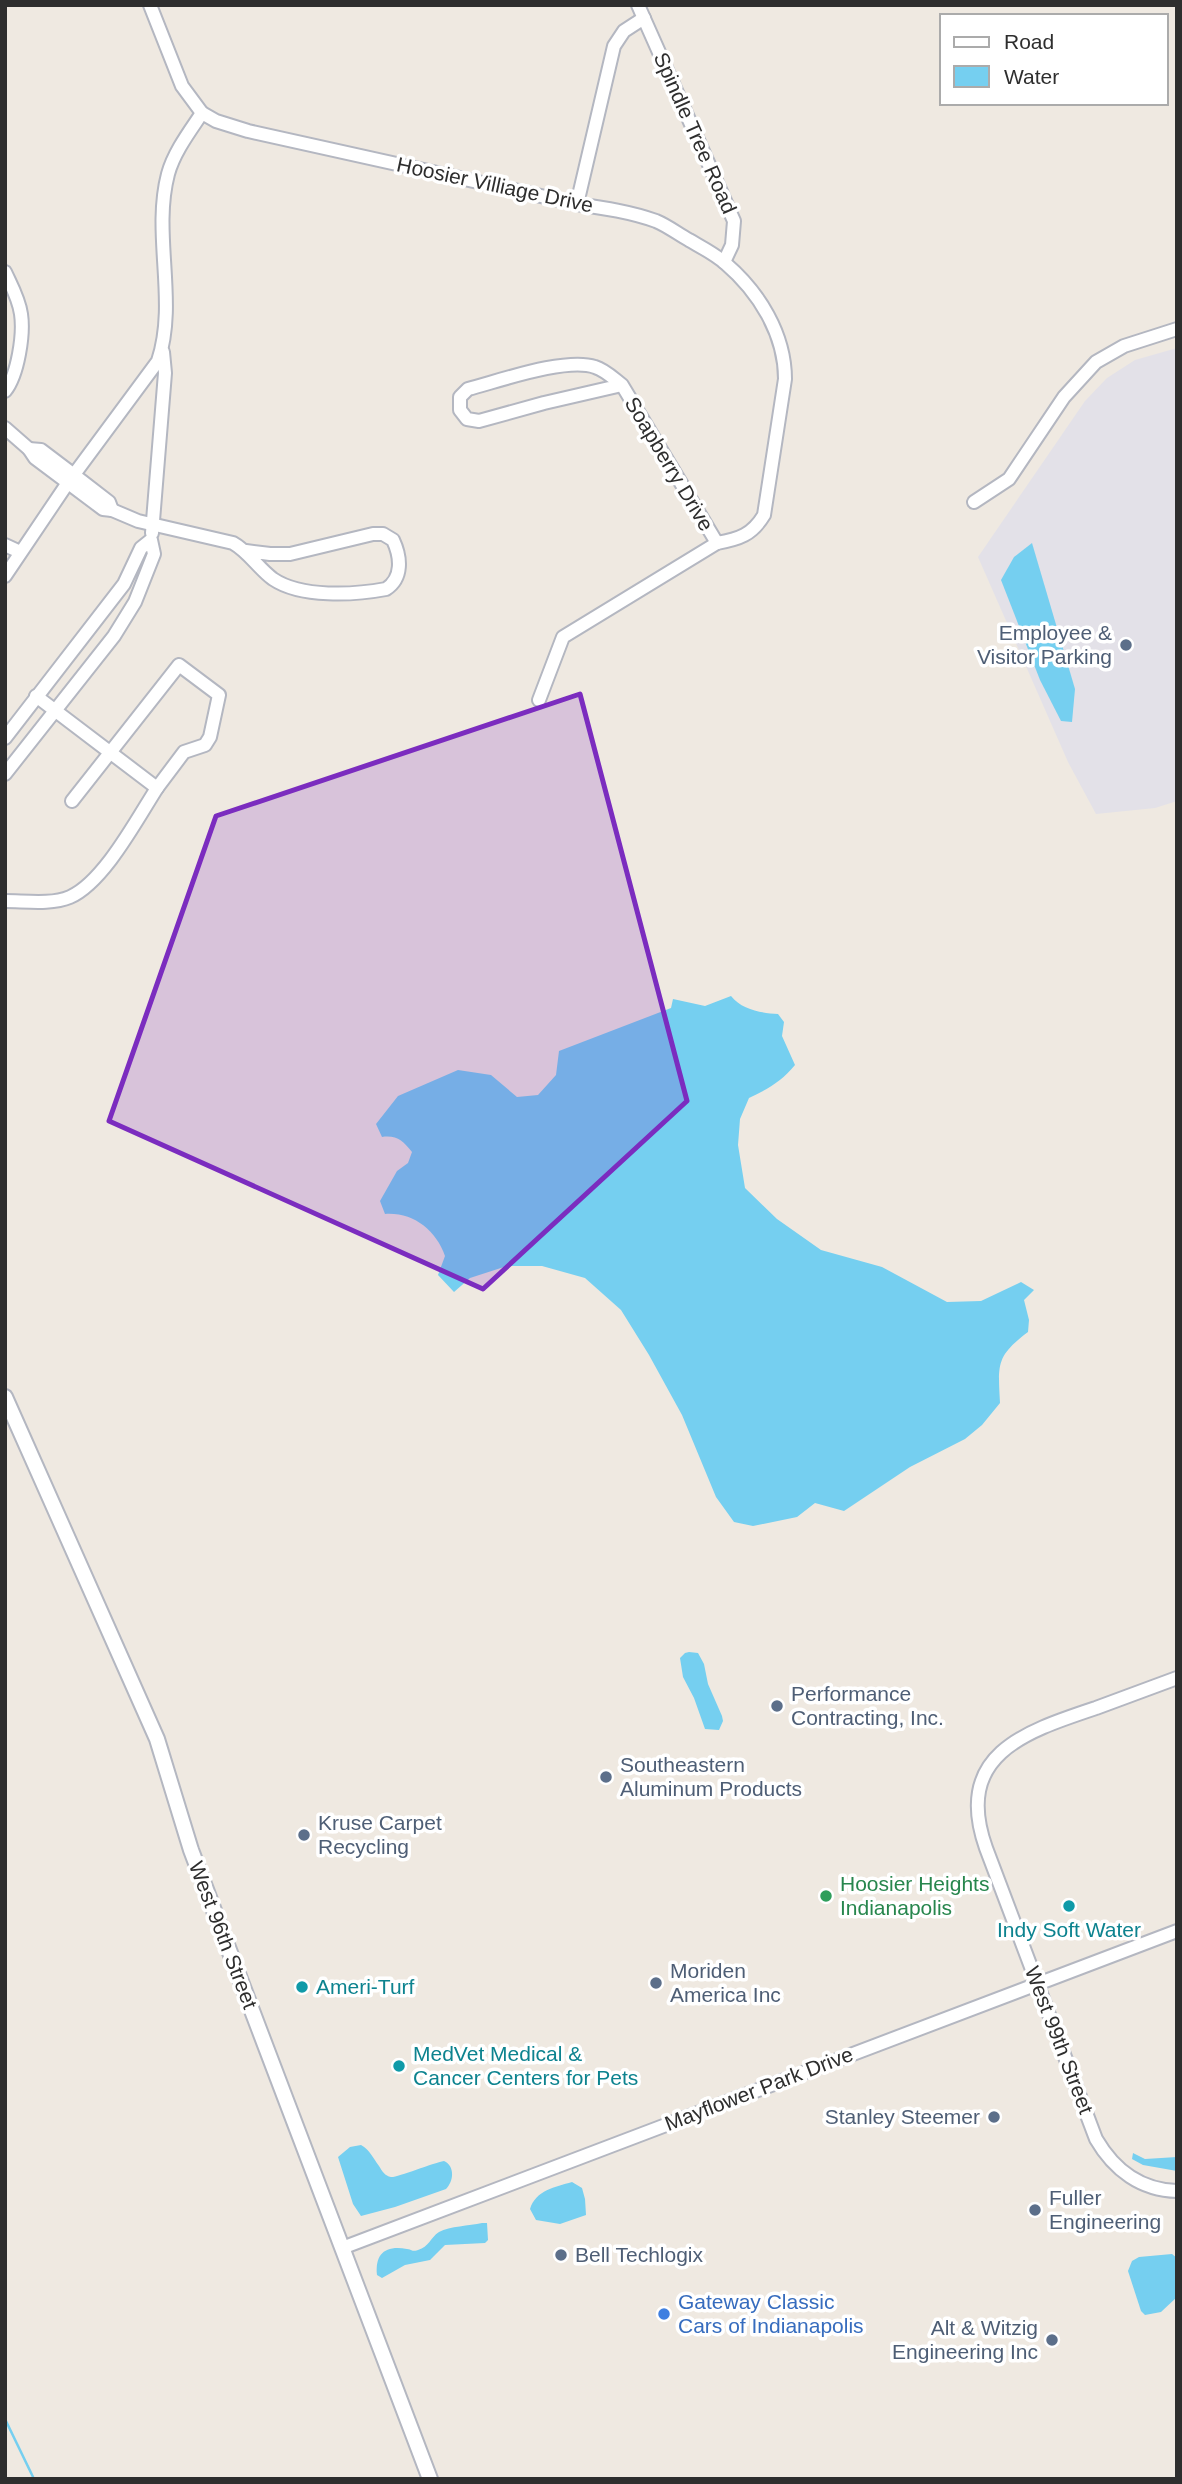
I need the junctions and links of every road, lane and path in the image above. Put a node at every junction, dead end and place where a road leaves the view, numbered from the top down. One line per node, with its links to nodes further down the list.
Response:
1 (150, 5): 4 (street)
2 (638, 5): 3 (street, Spindle Tree Road)
3 (644, 18): 5 (street); 6 (street, Spindle Tree Road)
4 (202, 113): 5 (street, Hoosier Villiage Drive); 9 (street)
5 (577, 204): 6 (street, Hoosier Villiage Drive)
6 (724, 262): 17 (street, Hoosier Villiage Drive)
7 (5, 272): 11 (street)
8 (1177, 329): 14 (street)
9 (163, 348): 13 (street); 15 (street)
10 (622, 385): 10 (street, Soapberry Drive); 17 (street, Soapberry Drive)
11 (5, 391)
12 (5, 428): 13 (street)
13 (71, 479): 15 (street); 20 (street)
14 (974, 502)
15 (154, 525): 16 (street); 19 (street)
16 (151, 540): 22 (street); 24 (street)
17 (717, 543): 23 (street, Hoosier Villiage Drive)
18 (5, 545): 20 (street)
19 (246, 551): 19 (street)
20 (20, 552): 21 (street)
21 (5, 576)
22 (36, 695): 24 (street); 25 (street)
23 (539, 700)
24 (55, 709): 26 (street); 27 (street)
25 (5, 738)
26 (110, 752): 28 (street); 28 (street); 29 (street)
27 (5, 774)
28 (157, 788): 30 (street)
29 (72, 801)
30 (5, 901)
31 (5, 1397): 36 (street, West 96th Street)
32 (1177, 1678): 34 (street, West 99th Street)
33 (1177, 1931): 34 (street, Mayflower Park Drive)
34 (1037, 1984): 35 (street, West 99th Street); 36 (street, Mayflower Park Drive)
35 (1177, 2191)
36 (342, 2248): 37 (street, West 96th Street)
37 (429, 2479)

